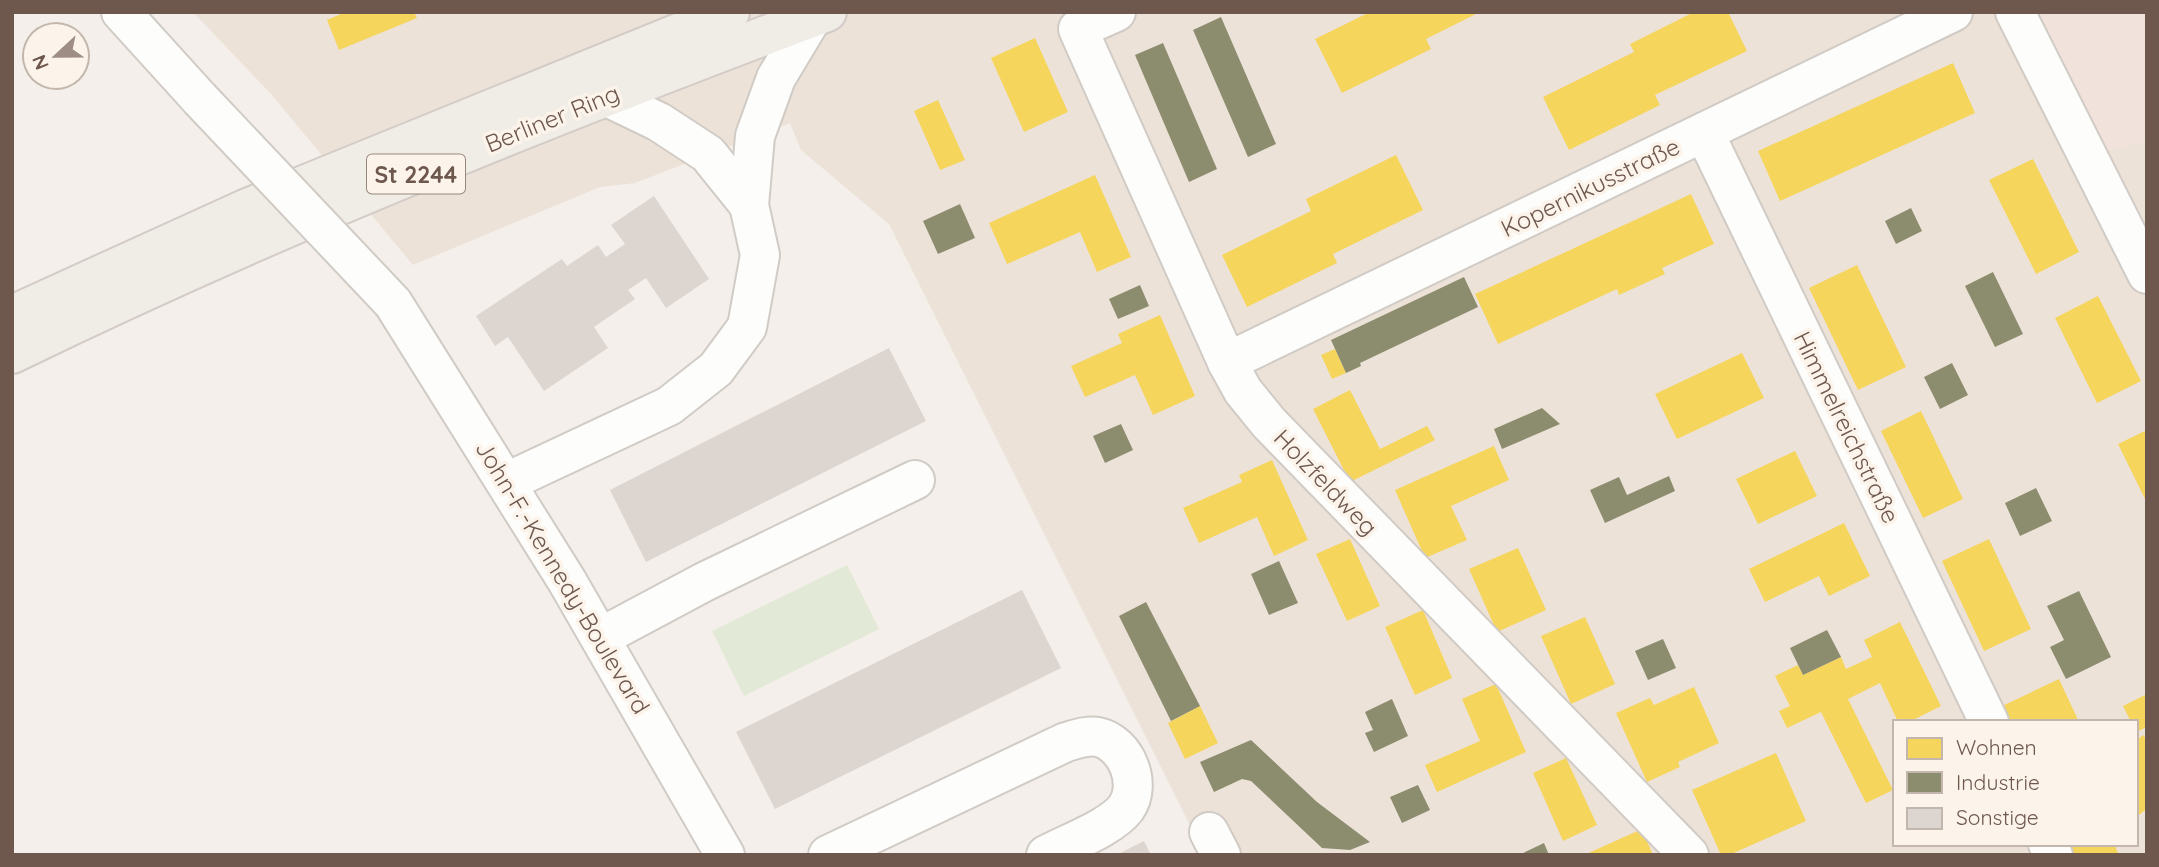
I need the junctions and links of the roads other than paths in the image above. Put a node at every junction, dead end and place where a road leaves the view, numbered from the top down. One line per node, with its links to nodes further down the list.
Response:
1 (121, 12): 15 (street, John-F.-Kennedy-Boulevard, bridge)
2 (730, 12): 11 (main road, Berliner Ring / St 2244)
3 (1116, 12): 13 (street, Holzfeldweg)
4 (1953, 12): 8 (street, Kopernikusstraße)
5 (2015, 12): 10 (street)
6 (819, 15): 7 (main road, Berliner Ring / St 2244); 9 (street)
7 (605, 96): 9 (street); 12 (main road, Berliner Ring / St 2244)
8 (1704, 132): 13 (street, Kopernikusstraße); 17 (street, Himmelreichstraße)
9 (749, 205): 15 (street)
10 (2147, 274)
11 (12, 315)
12 (12, 354)
13 (1227, 362): 21 (street, Holzfeldweg)
14 (915, 480): 16 (street)
15 (507, 482): 16 (street, John-F.-Kennedy-Boulevard)
16 (601, 638): 18 (street, John-F.-Kennedy-Boulevard)
17 (1988, 720)
18 (725, 855)
19 (828, 855): 20 (street)
20 (1046, 855)
21 (1689, 855)

